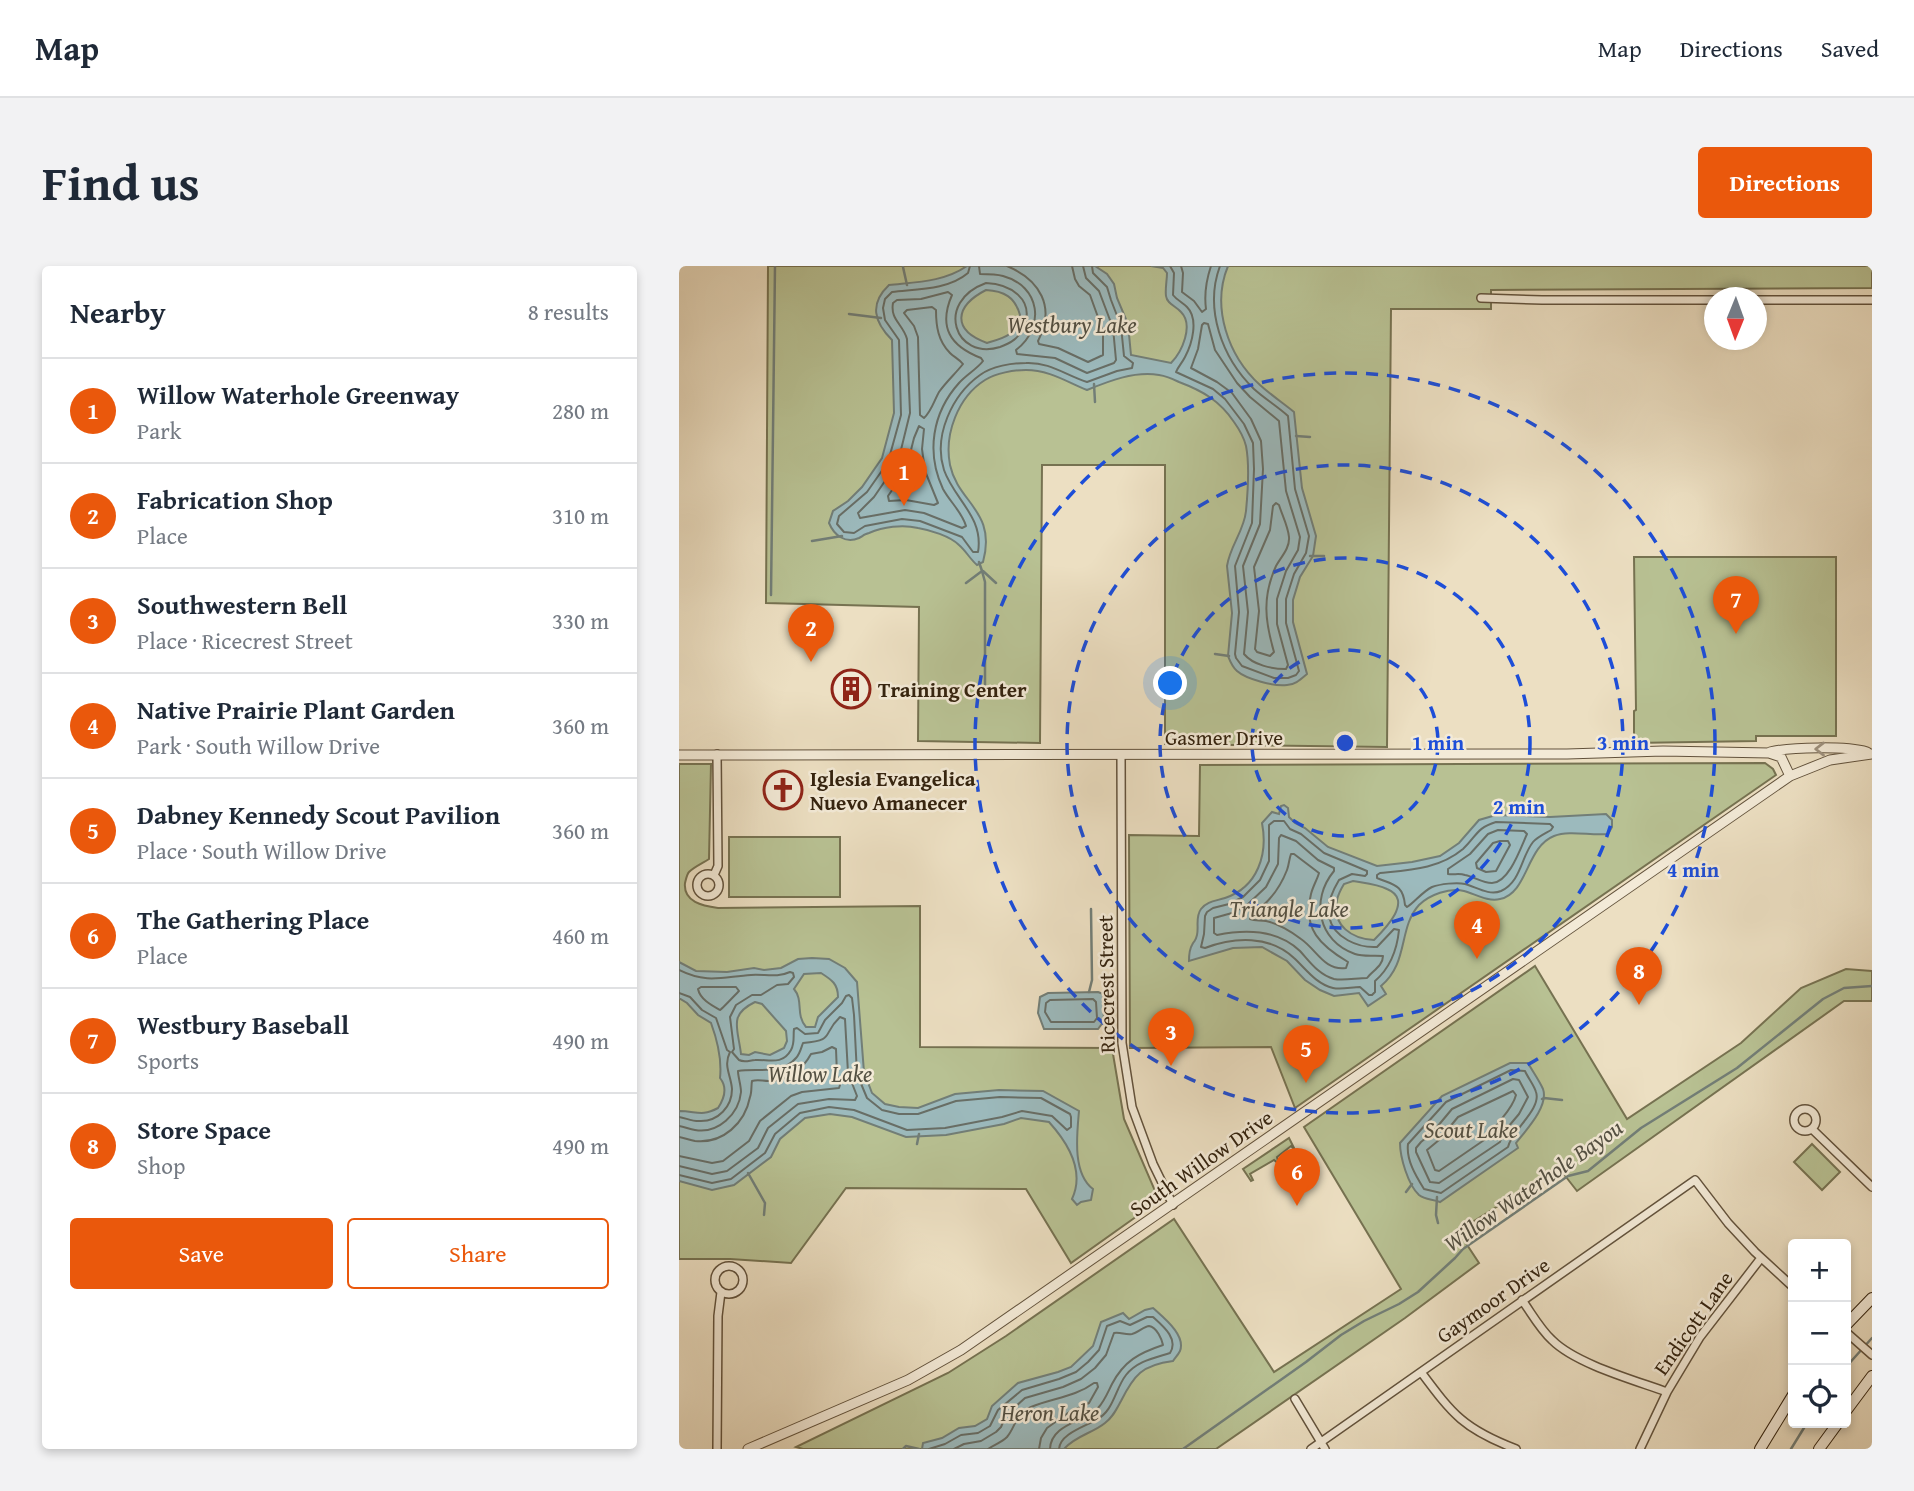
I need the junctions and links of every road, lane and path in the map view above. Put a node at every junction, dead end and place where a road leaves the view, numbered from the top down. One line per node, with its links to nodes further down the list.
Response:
1 (1481, 298): 2 (street)
2 (1704, 300)
3 (1767, 300): 4 (street)
4 (1872, 300)
5 (1769, 753): 6 (street, Gasmer Drive, one-way to 5); 8 (street, Gasmer Drive); 10 (street)
6 (1872, 753): 10 (street, South Willow Drive)
7 (717, 754): 8 (street, Gasmer Drive); 9 (street, Gasmer Drive); 11 (street)
8 (1121, 754): 14 (street, Ricecrest Street)
9 (679, 755)
10 (1790, 776): 14 (street, South Willow Drive)
11 (713, 875)
12 (1812, 1129): 13 (street)
13 (1872, 1187)
14 (1174, 1205): 32 (street, South Willow Drive)
15 (1761, 1258): 16 (street); 19 (street, Gaymoor Drive); 25 (street, Endicott Lane)
16 (1788, 1282)
17 (721, 1292): 17 (street); 31 (street)
18 (1872, 1298): 20 (main road)
19 (1523, 1300): 23 (street, Gaymoor Drive); 25 (street)
20 (1851, 1320)
21 (1851, 1337): 22 (street)
22 (1872, 1355)
23 (1421, 1372): 30 (street, Gaymoor Drive); 34 (street)
24 (1872, 1376): 28 (main road)
25 (1667, 1392): 35 (street, Endicott Lane)
26 (1295, 1399): 30 (street)
27 (1788, 1403): 36 (main road)
28 (1851, 1404)
29 (1834, 1428): 37 (main road)
30 (1323, 1446): 33 (street, Gaymoor Drive)
31 (717, 1449)
32 (748, 1449)
33 (1311, 1449)
34 (1516, 1449)
35 (1640, 1449)
36 (1761, 1449)
37 (1819, 1449)

